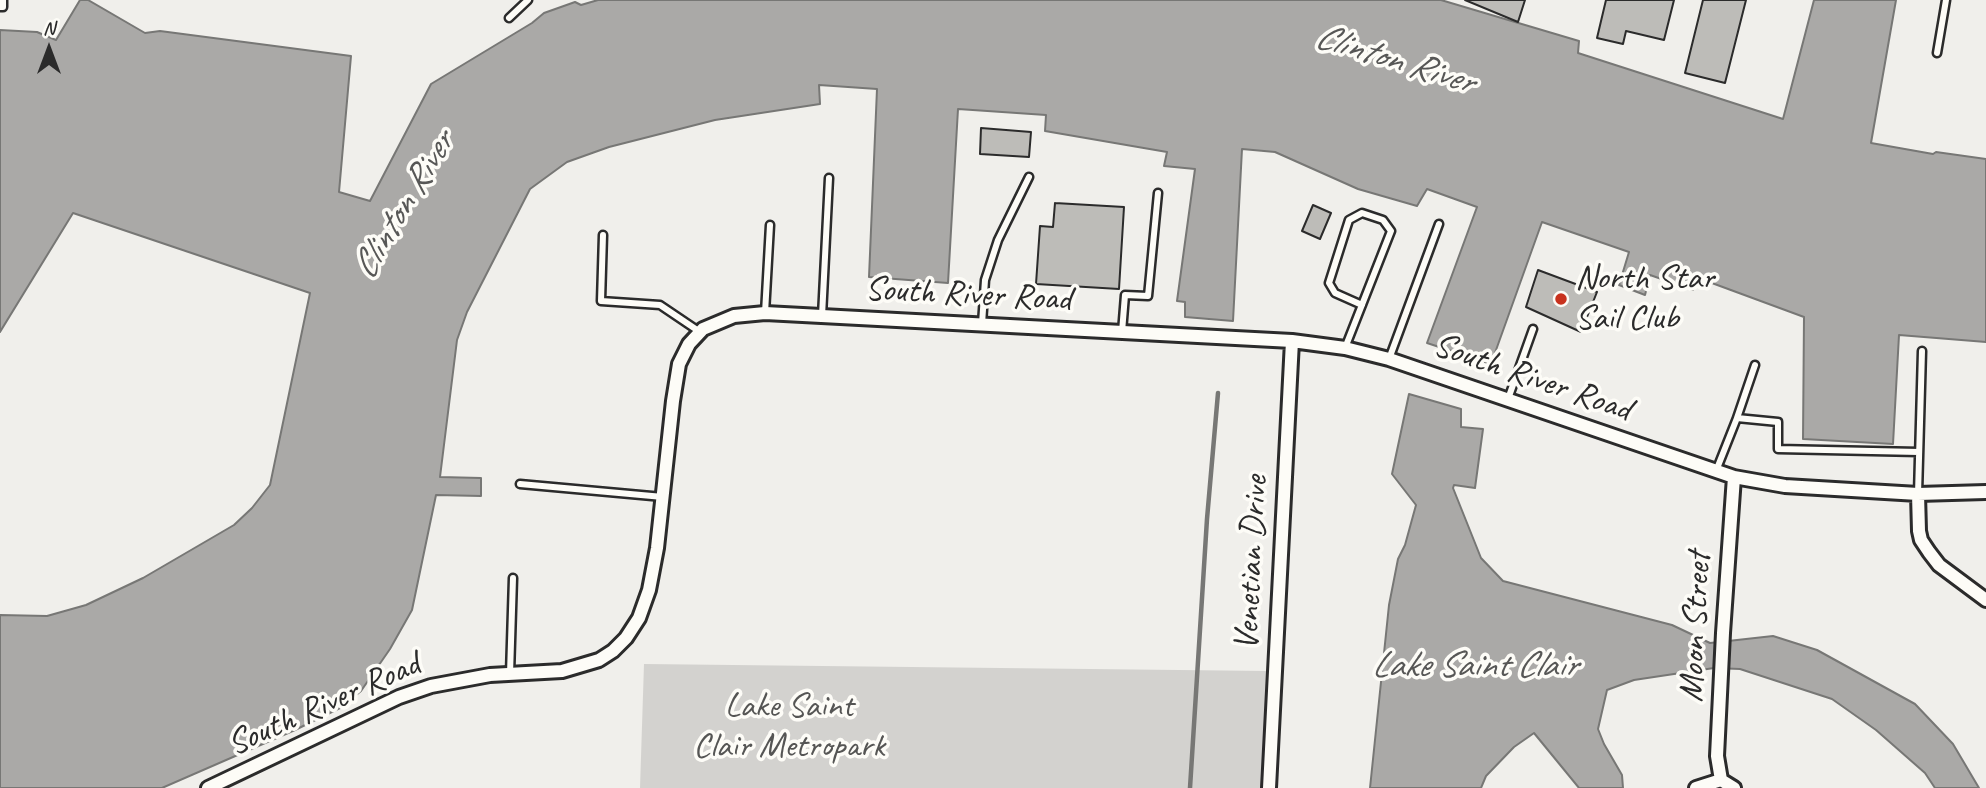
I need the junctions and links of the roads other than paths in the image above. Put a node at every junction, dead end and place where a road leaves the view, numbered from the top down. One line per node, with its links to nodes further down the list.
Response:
1 (3, 0): 4 (lane)
2 (528, 0): 5 (lane)
3 (1946, 0): 6 (lane)
4 (0, 7)
5 (509, 18)
6 (1937, 53)
7 (1030, 177): 16 (lane)
8 (829, 178): 15 (lane)
9 (1158, 193): 19 (lane)
10 (1439, 223): 23 (lane)
11 (770, 225): 14 (lane)
12 (603, 235): 18 (lane)
13 (1362, 305): 13 (lane); 21 (lane)
14 (765, 313): 15 (street, South River Road); 18 (street, South River Road)
15 (821, 316): 16 (street, South River Road)
16 (982, 324): 19 (street, South River Road)
17 (1533, 329): 25 (lane)
18 (699, 332): 33 (street, South River Road)
19 (1122, 332): 20 (street, South River Road)
20 (1292, 341): 21 (street, South River Road); 39 (street, Venetian Drive)
21 (1345, 348): 23 (street, South River Road)
22 (1922, 351): 27 (lane)
23 (1389, 359): 25 (street, South River Road)
24 (1755, 365): 26 (lane)
25 (1508, 399): 28 (street, South River Road)
26 (1737, 418): 27 (lane); 28 (lane)
27 (1919, 452): 32 (lane)
28 (1716, 471): 29 (street, South River Road)
29 (1734, 477): 32 (street, South River Road); 37 (street, Moon Street)
30 (520, 484): 33 (lane)
31 (1986, 492): 32 (street, South River Road)
32 (1918, 494): 35 (street)
33 (663, 497): 36 (street, South River Road)
34 (513, 578): 36 (lane)
35 (1986, 600)
36 (510, 674): 38 (street, South River Road)
37 (1721, 780): 40 (street); 41 (street)
38 (208, 788)
39 (1269, 788)
40 (1696, 788)
41 (1734, 788)

